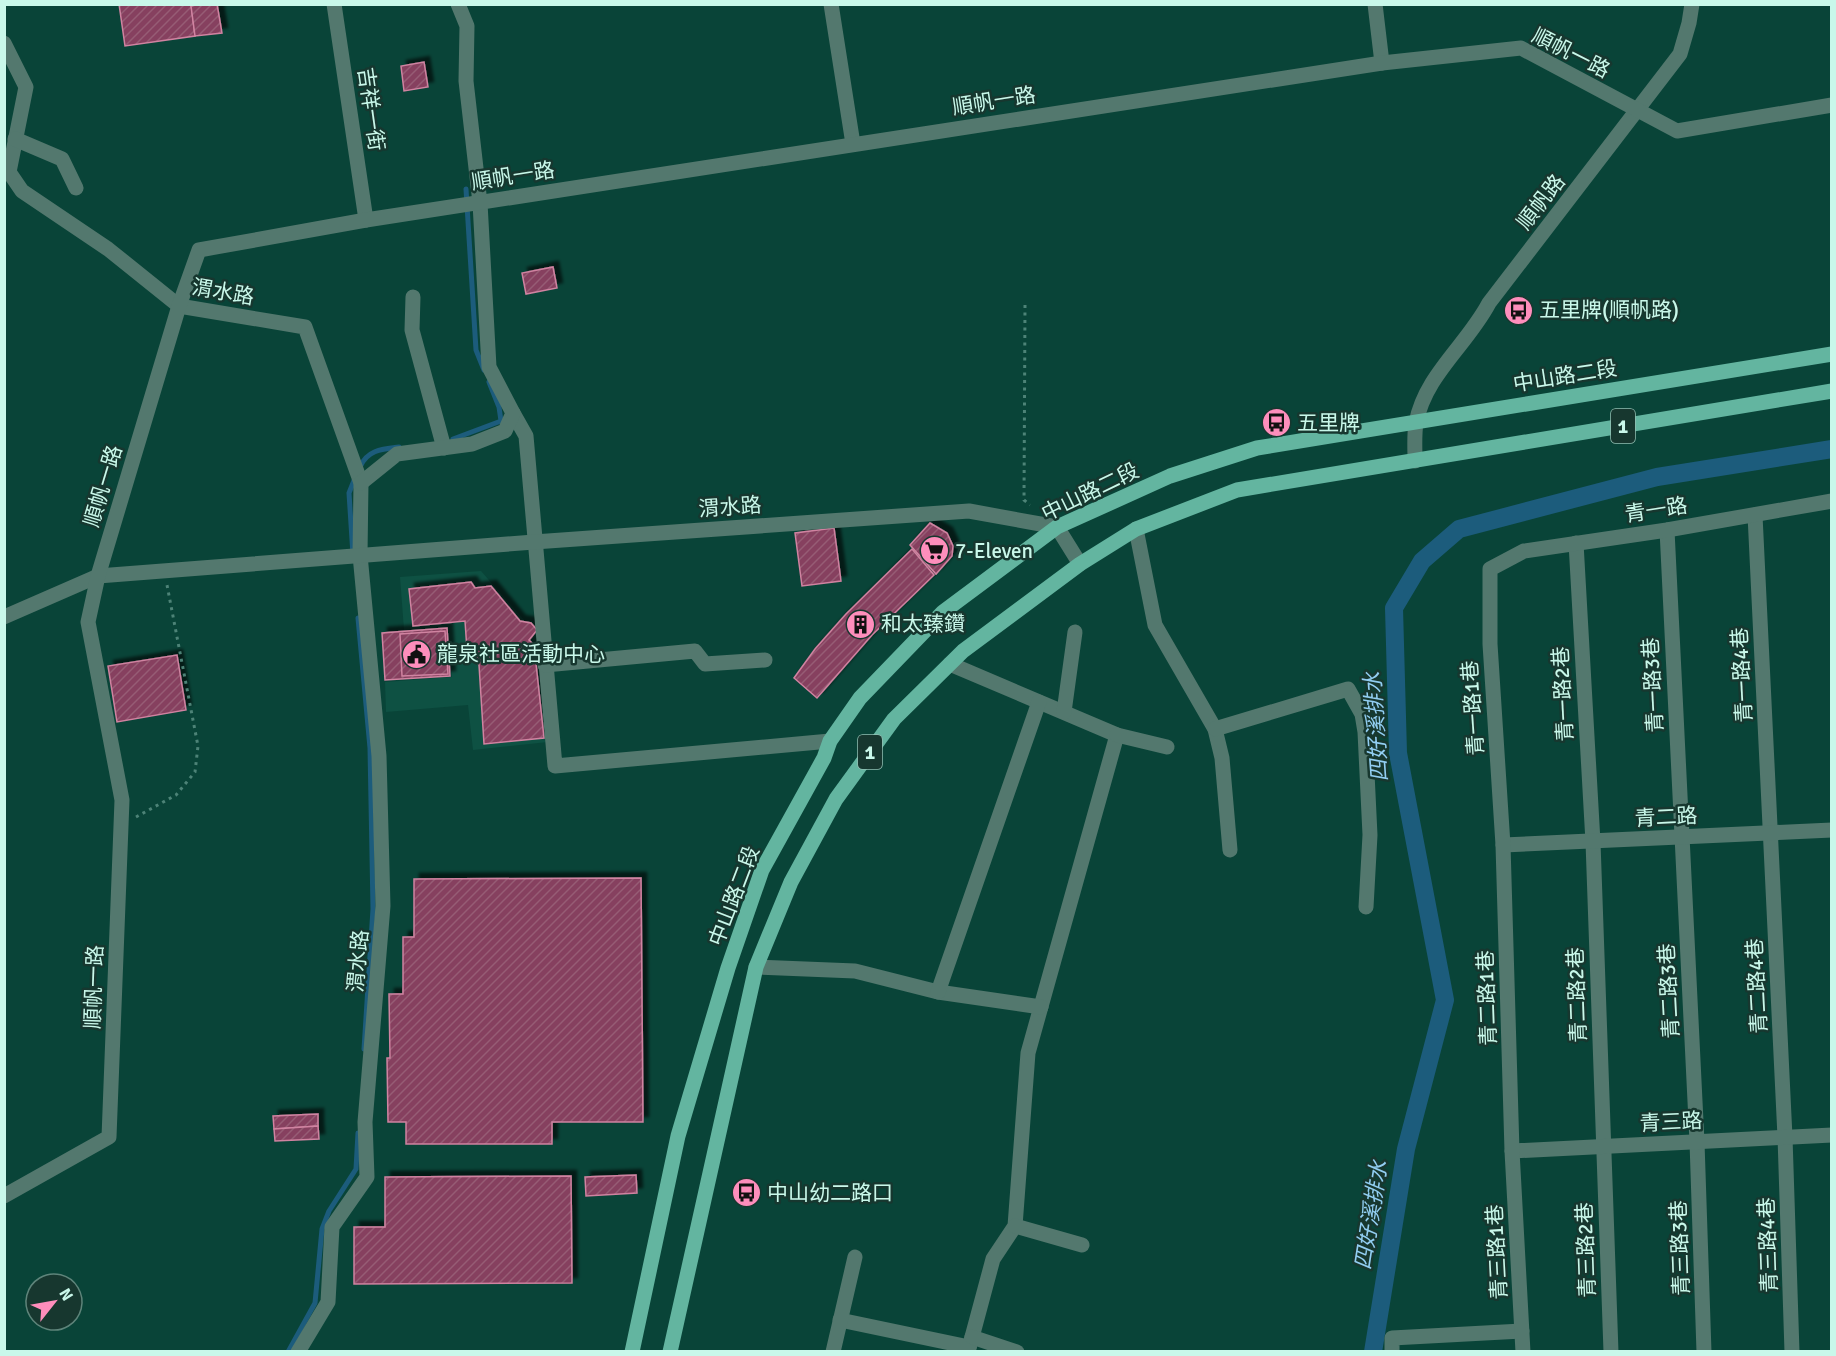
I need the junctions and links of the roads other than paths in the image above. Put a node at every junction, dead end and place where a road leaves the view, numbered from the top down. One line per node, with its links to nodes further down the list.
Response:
1 (334, 4): 14 (street, 吉祥一街)
2 (458, 4): 13 (street)
3 (831, 4): 11 (street)
4 (1375, 4): 7 (street)
5 (1692, 4): 9 (street, 順帆路)
6 (4, 43): 10 (street, 渭水路)
7 (1382, 63): 9 (street, 順帆一路); 11 (street, 順帆一路)
8 (1832, 105): 9 (street, 順帆一路)
9 (1638, 111): 20 (street, 順帆路)
10 (15, 139): 12 (street); 16 (street, 渭水路)
11 (853, 144): 13 (street, 順帆一路)
12 (76, 188)
13 (480, 202): 14 (street, 順帆一路); 19 (street)
14 (366, 220): 16 (street, 順帆一路)
15 (413, 297): 21 (street)
16 (179, 306): 23 (street, 渭水路); 34 (street, 順帆一路)
17 (1832, 354): 20 (main road, 中山路二段 / 1)
18 (1832, 391): 22 (main road, 1)
19 (513, 413): 21 (street); 29 (street)
20 (1416, 422): 22 (street, 順帆路); 26 (main road, 中山路二段 / 1)
21 (444, 448): 23 (street)
22 (1414, 461): 27 (main road, 1)
23 (361, 483): 31 (street, 渭水路)
24 (1832, 501): 25 (street, 青一路)
25 (1755, 515): 28 (street, 青一路); 47 (street, 青一路4巷)
26 (1058, 527): 29 (street, 渭水路); 32 (street); 44 (main road, 中山路二段 / 1)
27 (1136, 529): 32 (main road, 1); 42 (street)
28 (1667, 530): 30 (street, 青一路); 48 (street, 青一路3巷)
29 (534, 542): 31 (street, 渭水路); 39 (street)
30 (1576, 543): 33 (street, 青一路); 49 (street, 青一路2巷)
31 (360, 555): 34 (street, 渭水路); 68 (street, 渭水路)
32 (1080, 564): 38 (main road, 1)
33 (1490, 568): 50 (street, 青一路1巷)
34 (98, 576): 35 (street, 渭水路); 61 (street, 順帆一路)
35 (4, 617)
36 (1075, 632): 41 (street)
37 (765, 660): 39 (street)
38 (950, 664): 40 (street); 53 (main road, 1)
39 (545, 665): 44 (street)
40 (1039, 702): 41 (street); 54 (street)
41 (1064, 712): 43 (street)
42 (1215, 729): 51 (street); 52 (street)
43 (1117, 735): 45 (street); 55 (street)
44 (830, 741): 69 (main road, 中山路二段 / 1)
45 (1167, 747)
46 (1832, 830): 47 (street, 青二路)
47 (1770, 833): 48 (street, 青二路); 57 (street, 青二路4巷)
48 (1682, 838): 49 (street, 青二路); 58 (street, 青二路3巷)
49 (1593, 842): 50 (street, 青二路); 59 (street, 青二路2巷)
50 (1503, 845): 60 (street, 青二路1巷)
51 (1230, 849)
52 (1366, 907)
53 (756, 967): 54 (street); 70 (main road, 1)
54 (938, 992): 55 (street)
55 (1041, 1006): 62 (street)
56 (1832, 1135): 57 (street, 青三路)
57 (1785, 1137): 58 (street, 青三路); 77 (street, 青三路4巷)
58 (1697, 1142): 59 (street, 青三路); 76 (street, 青三路3巷)
59 (1603, 1147): 60 (street, 青三路); 75 (street, 青三路2巷)
60 (1512, 1151): 66 (street, 青三路1巷)
61 (4, 1196)
62 (1015, 1226): 63 (street); 67 (street)
63 (1082, 1245)
64 (855, 1257): 65 (street)
65 (840, 1320): 67 (street); 71 (street)
66 (1522, 1331): 73 (street); 74 (street, 青三路1巷)
67 (970, 1345): 72 (street)
68 (298, 1352)
69 (632, 1352)
70 (670, 1352)
71 (833, 1352)
72 (1017, 1352)
73 (1392, 1352)
74 (1523, 1352)
75 (1611, 1352)
76 (1704, 1352)
77 (1792, 1352)

